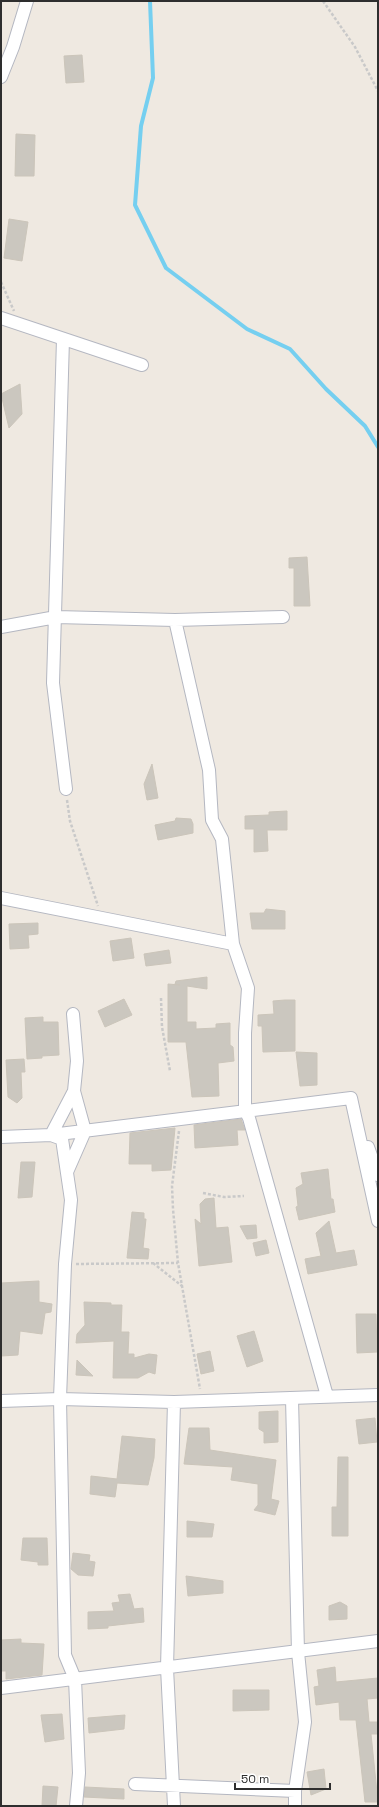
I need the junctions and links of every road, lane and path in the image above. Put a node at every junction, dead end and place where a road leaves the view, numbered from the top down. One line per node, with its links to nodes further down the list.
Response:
1 (27, 1): 3 (street)
2 (323, 1): 4 (path)
3 (1, 77)
4 (378, 91)
5 (1, 282): 7 (path)
6 (1, 318): 7 (street)
7 (24, 326): 8 (street)
8 (63, 339): 9 (street); 10 (street)
9 (142, 366)
10 (56, 617): 12 (street); 13 (street); 14 (street)
11 (283, 617): 12 (street)
12 (175, 620): 17 (street)
13 (1, 627)
14 (66, 789): 16 (path)
15 (1, 898): 16 (street)
16 (102, 918): 17 (street)
17 (233, 944): 22 (street)
18 (161, 998): 20 (path)
19 (73, 1014): 21 (street)
20 (170, 1072)
21 (74, 1090): 24 (street); 26 (street)
22 (245, 1110): 23 (street); 25 (street); 38 (street)
23 (177, 1119): 24 (street); 34 (path)
24 (85, 1131): 26 (street); 29 (street)
25 (358, 1131): 28 (street); 32 (street)
26 (51, 1135): 27 (street); 29 (street)
27 (1, 1137)
28 (377, 1170)
29 (67, 1173): 35 (street)
30 (203, 1193): 31 (path)
31 (244, 1196)
32 (378, 1221)
33 (152, 1263): 34 (path); 35 (path); 36 (path)
34 (178, 1263): 36 (path)
35 (65, 1264): 40 (street)
36 (182, 1286): 42 (path)
37 (378, 1395): 38 (street)
38 (327, 1396): 39 (street)
39 (292, 1398): 42 (street); 45 (street)
40 (60, 1399): 41 (street); 43 (street); 47 (street)
41 (1, 1401)
42 (202, 1401): 43 (street)
43 (174, 1402): 46 (street)
44 (378, 1641): 45 (street)
45 (298, 1652): 46 (street); 51 (street)
46 (167, 1668): 47 (street); 50 (street)
47 (75, 1678): 48 (street); 52 (street)
48 (1, 1688)
49 (135, 1784): 50 (street)
50 (173, 1786): 51 (street); 53 (street)
51 (295, 1791): 54 (street)
52 (76, 1806)
53 (174, 1806)
54 (295, 1806)

